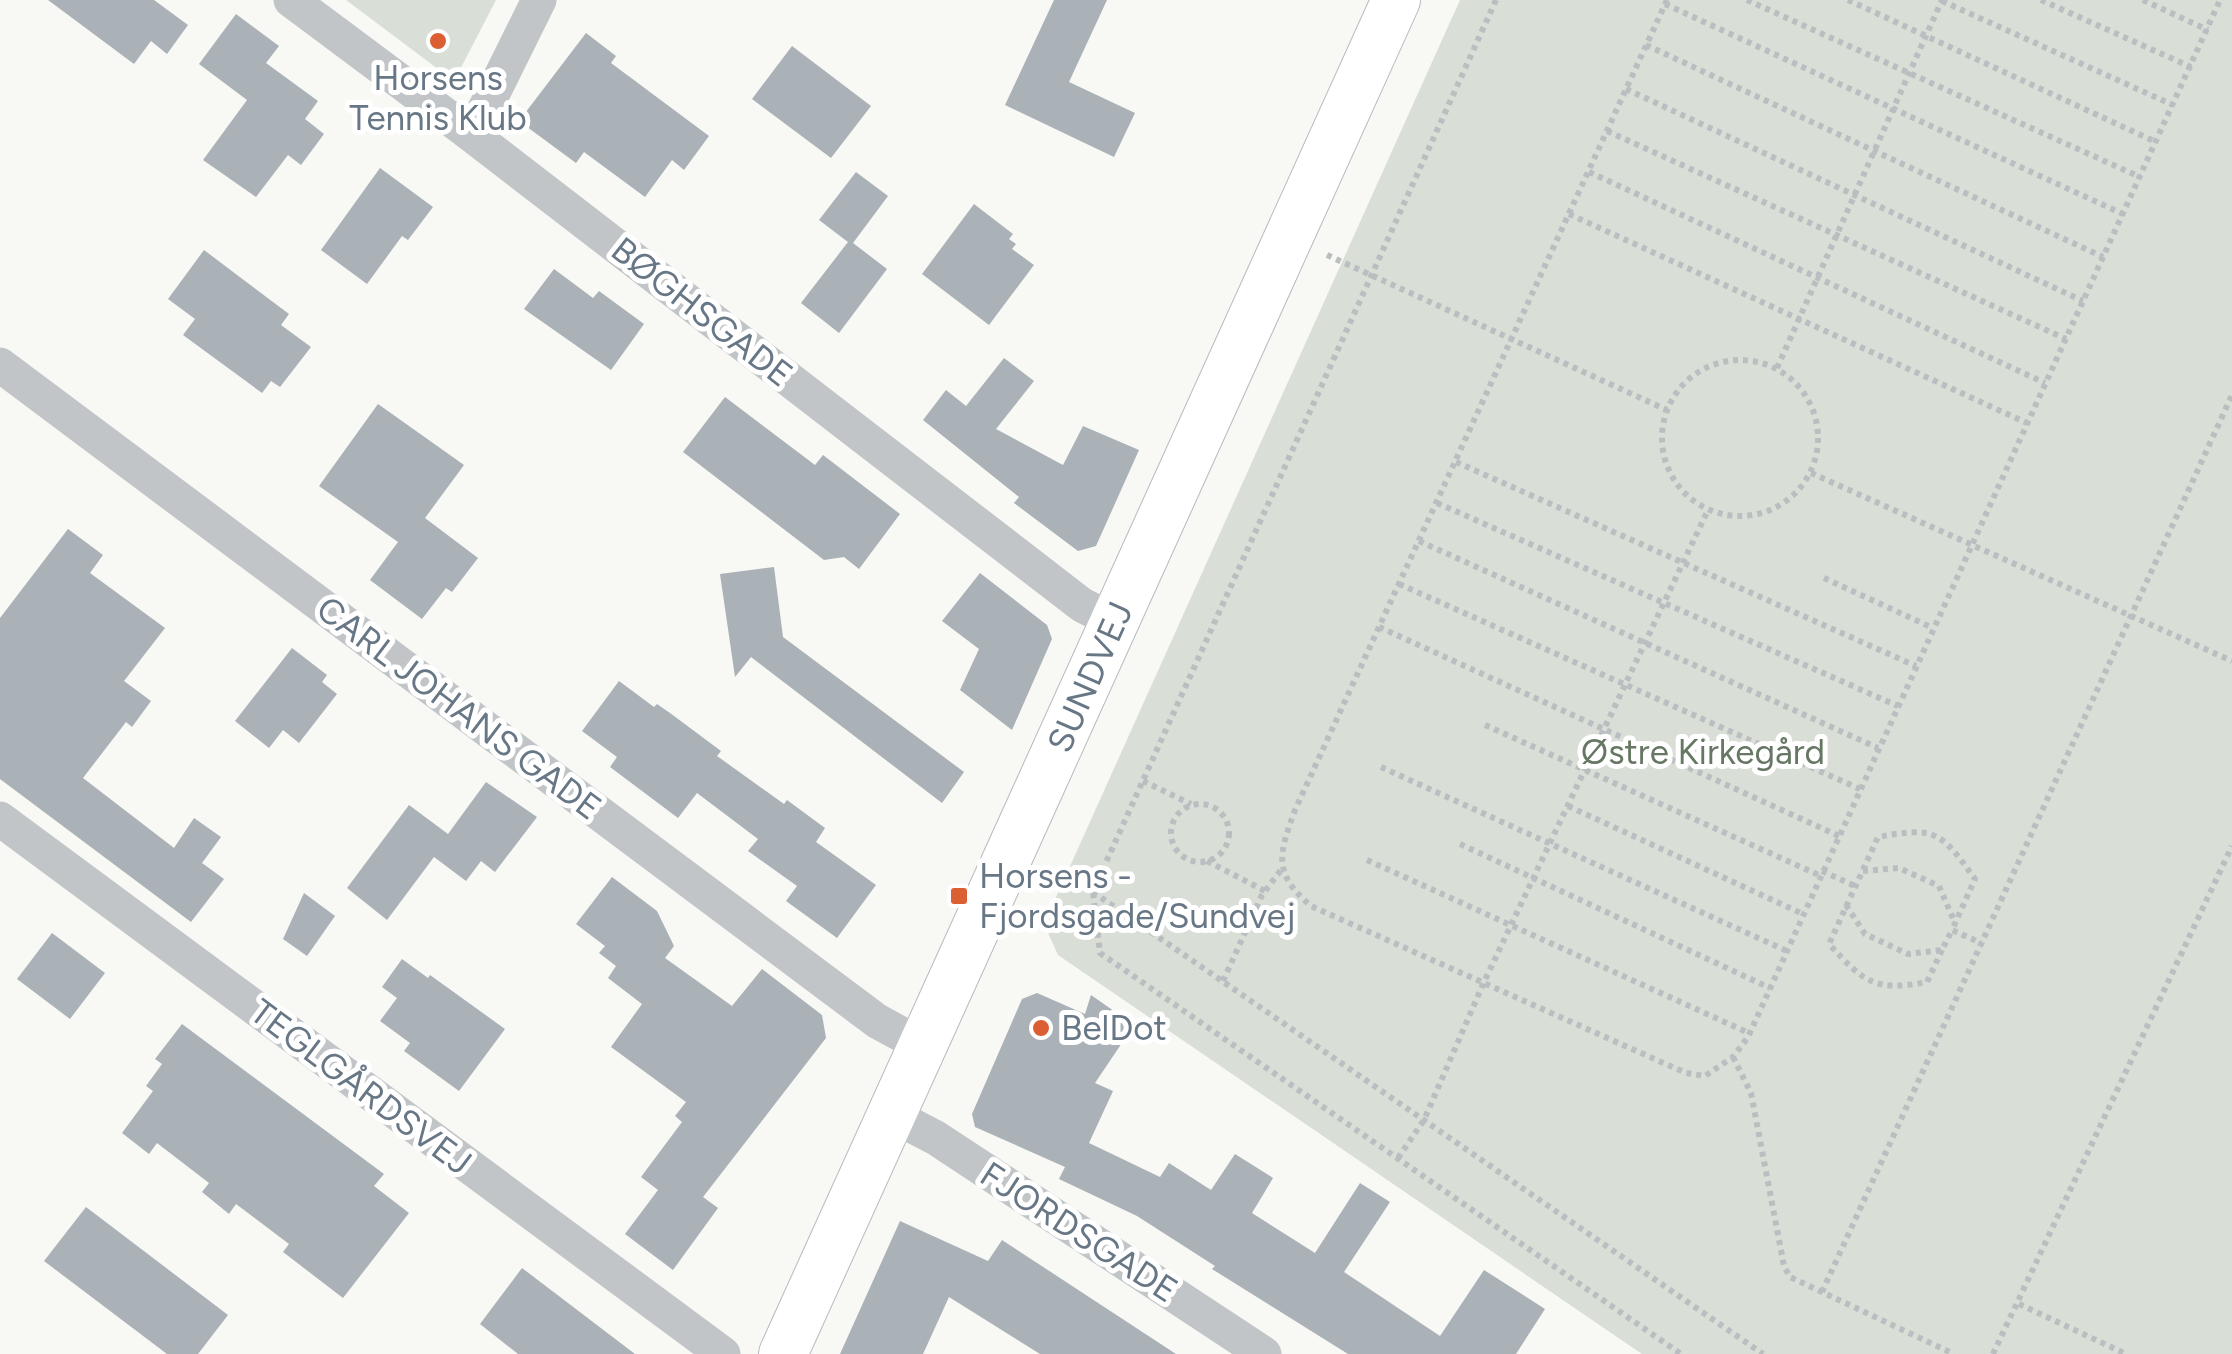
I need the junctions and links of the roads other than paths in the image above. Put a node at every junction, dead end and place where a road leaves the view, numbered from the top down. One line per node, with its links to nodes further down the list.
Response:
1 (291, 0): 4 (street, BØGHSGADE)
2 (539, 0): 4 (street)
3 (1396, 0): 6 (street, SUNDVEJ)
4 (468, 132): 6 (street, BØGHSGADE)
5 (0, 365): 8 (street, CARL JOHANS GADE)
6 (1114, 622): 8 (street, SUNDVEJ)
7 (0, 819): 10 (street, TEGLGÅRDSVEJ)
8 (923, 1046): 9 (street, SUNDVEJ)
9 (892, 1115): 11 (street, SUNDVEJ); 12 (street, FJORDSGADE)
10 (723, 1354)
11 (783, 1354)
12 (1264, 1354)

